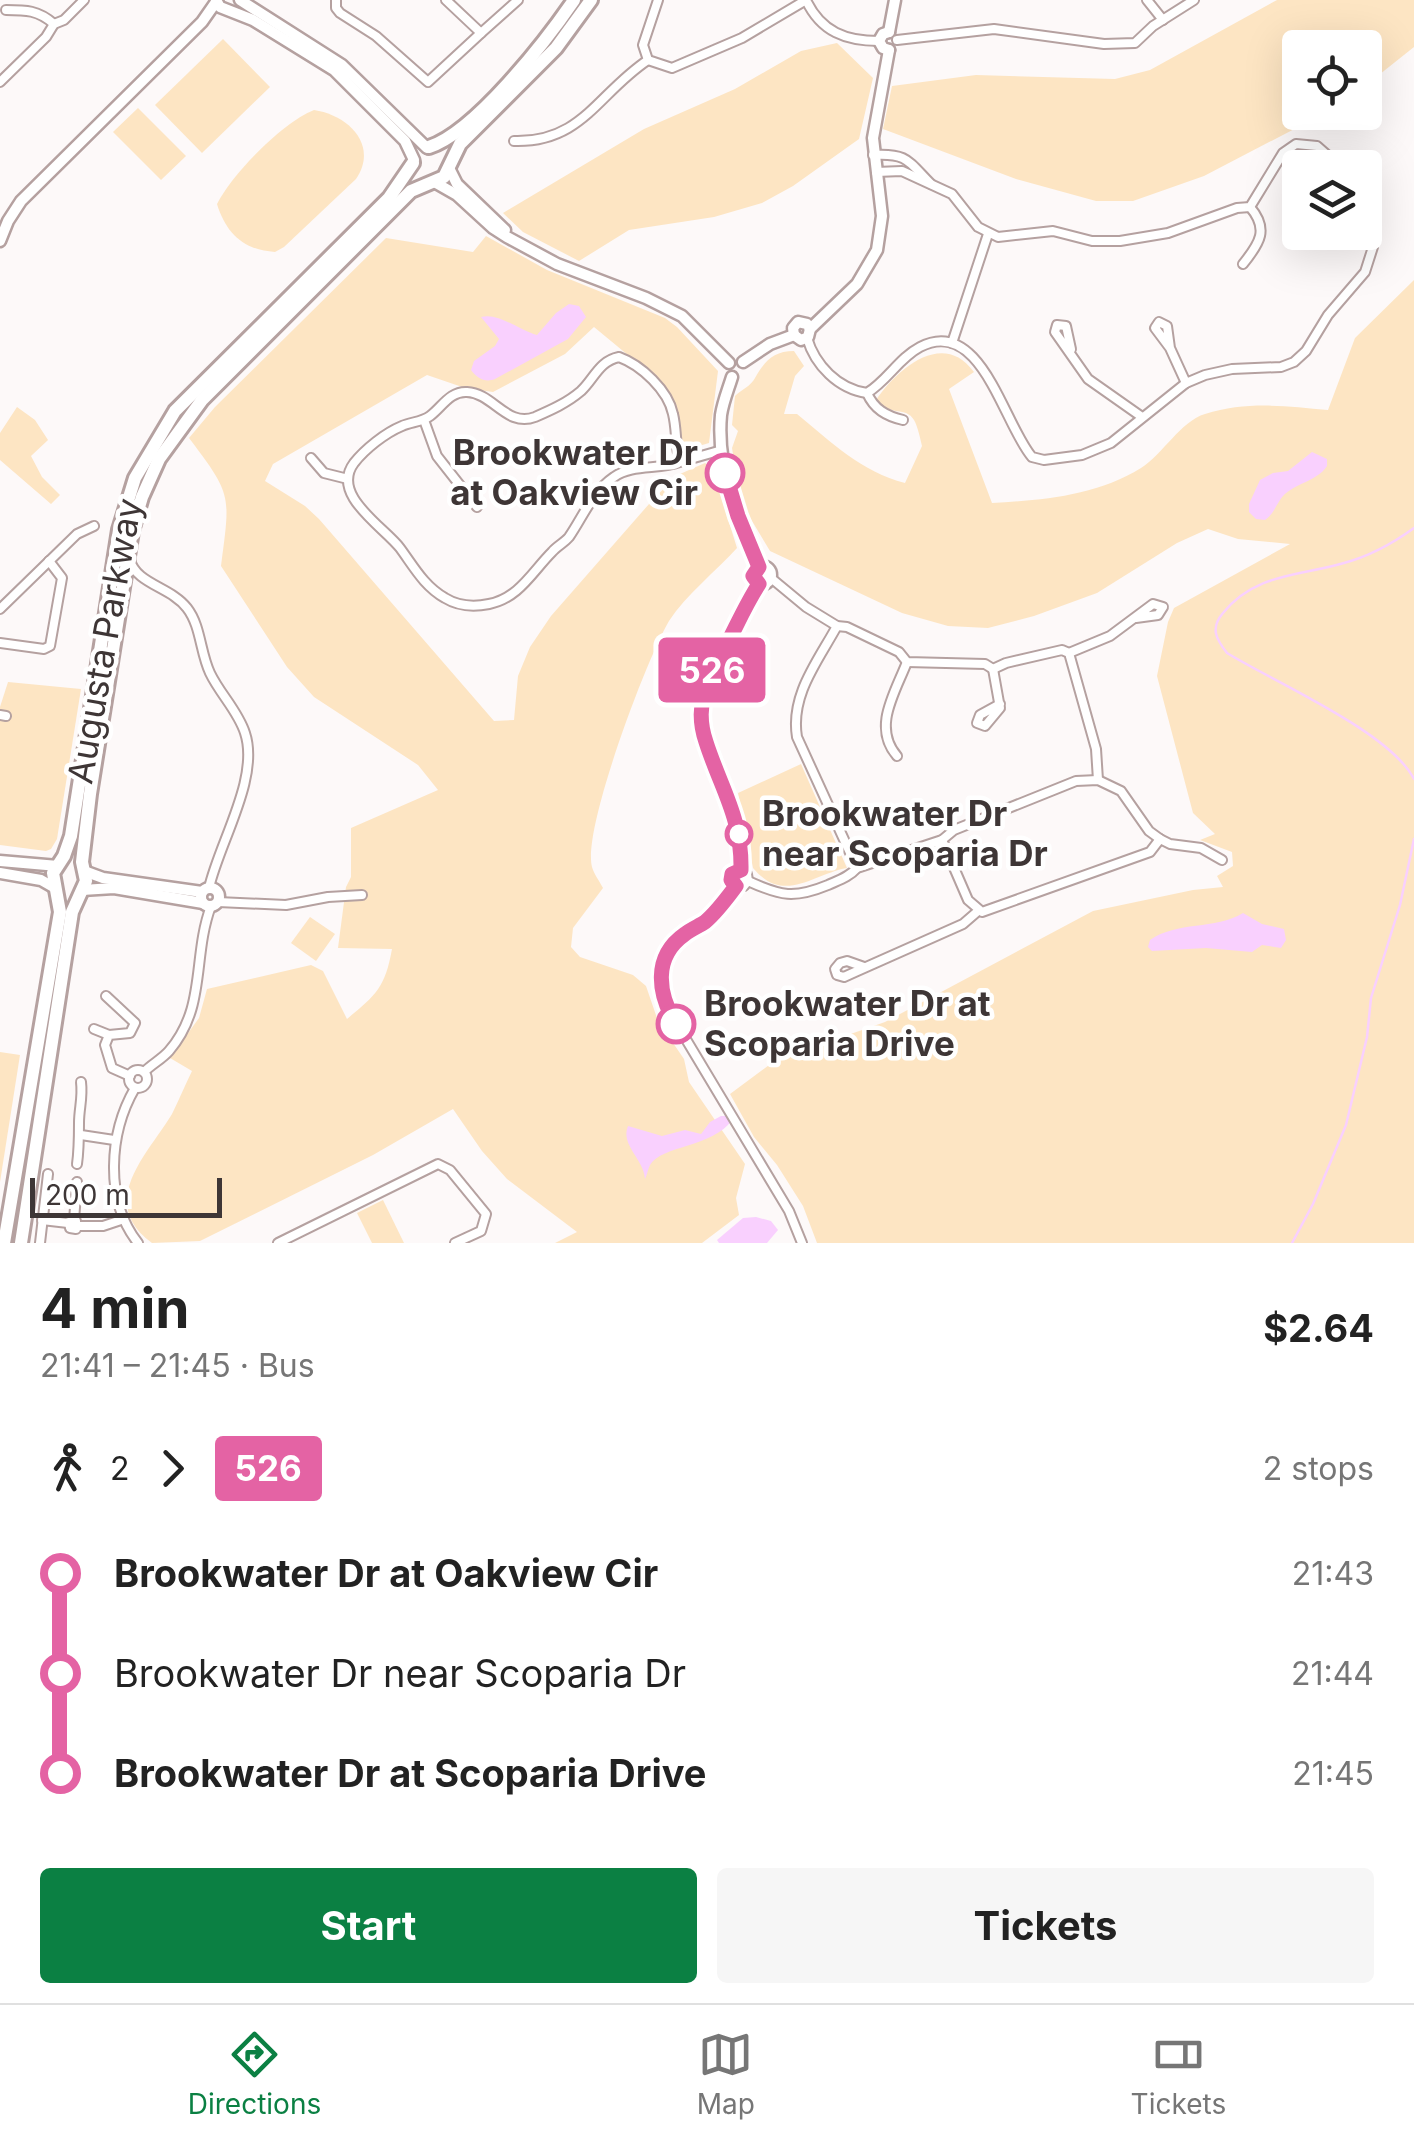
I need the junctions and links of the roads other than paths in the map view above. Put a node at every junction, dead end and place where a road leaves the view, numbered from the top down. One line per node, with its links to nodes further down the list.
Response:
1 (84, 0): 17 (street)
2 (336, 0): 18 (street)
3 (446, 0): 18 (street)
4 (518, 0): 18 (street)
5 (574, 0): 23 (main road)
6 (591, 0): 29 (main road)
7 (658, 0): 20 (street)
8 (806, 0): 19 (street); 20 (street)
9 (894, 0): 19 (street)
10 (1147, 0): 15 (street)
11 (1194, 0): 15 (street)
12 (216, 1): 13 (street); 16 (street)
13 (234, 5): 16 (street); 23 (street); 28 (street)
14 (6, 10): 17 (street)
15 (1163, 20): 19 (street)
16 (202, 22): 35 (street)
17 (54, 24): 21 (street)
18 (481, 33)
19 (889, 41): 27 (street)
20 (648, 60): 22 (street)
21 (0, 82)
22 (514, 141)
23 (428, 148): 28 (main road); 29 (main road)
24 (1288, 150): 25 (street)
25 (1322, 150)
26 (1282, 154): 33 (street)
27 (873, 155): 30 (street); 32 (street)
28 (414, 162): 31 (main road); 78 (main road, Augusta Parkway)
29 (449, 167): 31 (main road); 36 (street)
30 (875, 172): 32 (street); 39 (street)
31 (434, 183): 36 (street); 57 (main road, Augusta Parkway)
32 (934, 187): 34 (street)
33 (1250, 207): 34 (street); 38 (street)
34 (988, 234): 40 (street)
35 (0, 242)
36 (524, 245): 44 (street)
37 (1372, 250): 46 (street)
38 (1243, 264)
39 (808, 334): 43 (street); 47 (street)
40 (952, 344): 47 (street); 48 (street)
41 (1170, 348): 46 (street)
42 (1070, 349): 48 (street)
43 (743, 362): 44 (street); 45 (street)
44 (729, 363): 45 (street)
45 (732, 377): 51 (street)
46 (1186, 383): 48 (street)
47 (866, 394): 50 (street)
48 (1142, 417)
49 (424, 420): 53 (street); 54 (street); 55 (street)
50 (903, 420)
51 (722, 450): 53 (street); 59 (street)
52 (311, 458): 54 (street)
53 (680, 462): 54 (street)
54 (348, 478)
55 (477, 507)
56 (94, 526): 58 (street)
57 (128, 550): 61 (street); 63 (main road, Augusta Parkway)
58 (49, 561): 64 (street); 67 (street)
59 (759, 567): 60 (street); 62 (street)
60 (771, 578): 62 (street); 66 (street)
61 (152, 582): 63 (street); 86 (street)
62 (759, 584): 82 (street)
63 (122, 591): 80 (main road, Augusta Parkway)
64 (0, 609)
65 (1136, 618): 68 (street)
66 (837, 626): 69 (street); 79 (street)
67 (0, 643)
68 (1069, 653): 70 (street); 73 (street)
69 (906, 662): 70 (street); 72 (street)
70 (993, 669): 71 (street)
71 (1000, 704)
72 (896, 756)
73 (1098, 780): 74 (street); 75 (street)
74 (943, 836): 79 (street); 87 (street)
75 (1160, 839): 76 (street); 87 (street)
76 (1222, 860)
77 (0, 861): 78 (street)
78 (59, 865): 80 (main road); 83 (main road)
79 (857, 868): 82 (street)
80 (84, 871): 84 (main road); 86 (street)
81 (0, 874): 83 (street)
82 (735, 877): 111 (street)
83 (56, 889): 84 (main road); 104 (main road)
84 (81, 890): 86 (street); 105 (main road)
85 (362, 895): 86 (street)
86 (210, 898): 92 (street)
87 (978, 911): 88 (street)
88 (864, 967)
89 (106, 996): 91 (street)
90 (94, 1030): 91 (street)
91 (109, 1036): 93 (street)
92 (144, 1072): 93 (street); 95 (street)
93 (130, 1076): 95 (street)
94 (81, 1082): 96 (street)
95 (135, 1088): 97 (street)
96 (81, 1134): 97 (street); 98 (street)
97 (114, 1140): 101 (street)
98 (77, 1164)
99 (48, 1174): 102 (street)
100 (77, 1182): 103 (street)
101 (124, 1219): 103 (street); 108 (street)
102 (42, 1220): 103 (street); 106 (street)
103 (73, 1225): 107 (street)
104 (4, 1243)
105 (21, 1243)
106 (40, 1243)
107 (70, 1243)
108 (138, 1243)
109 (278, 1243): 110 (street)
110 (455, 1243)
111 (802, 1243)

